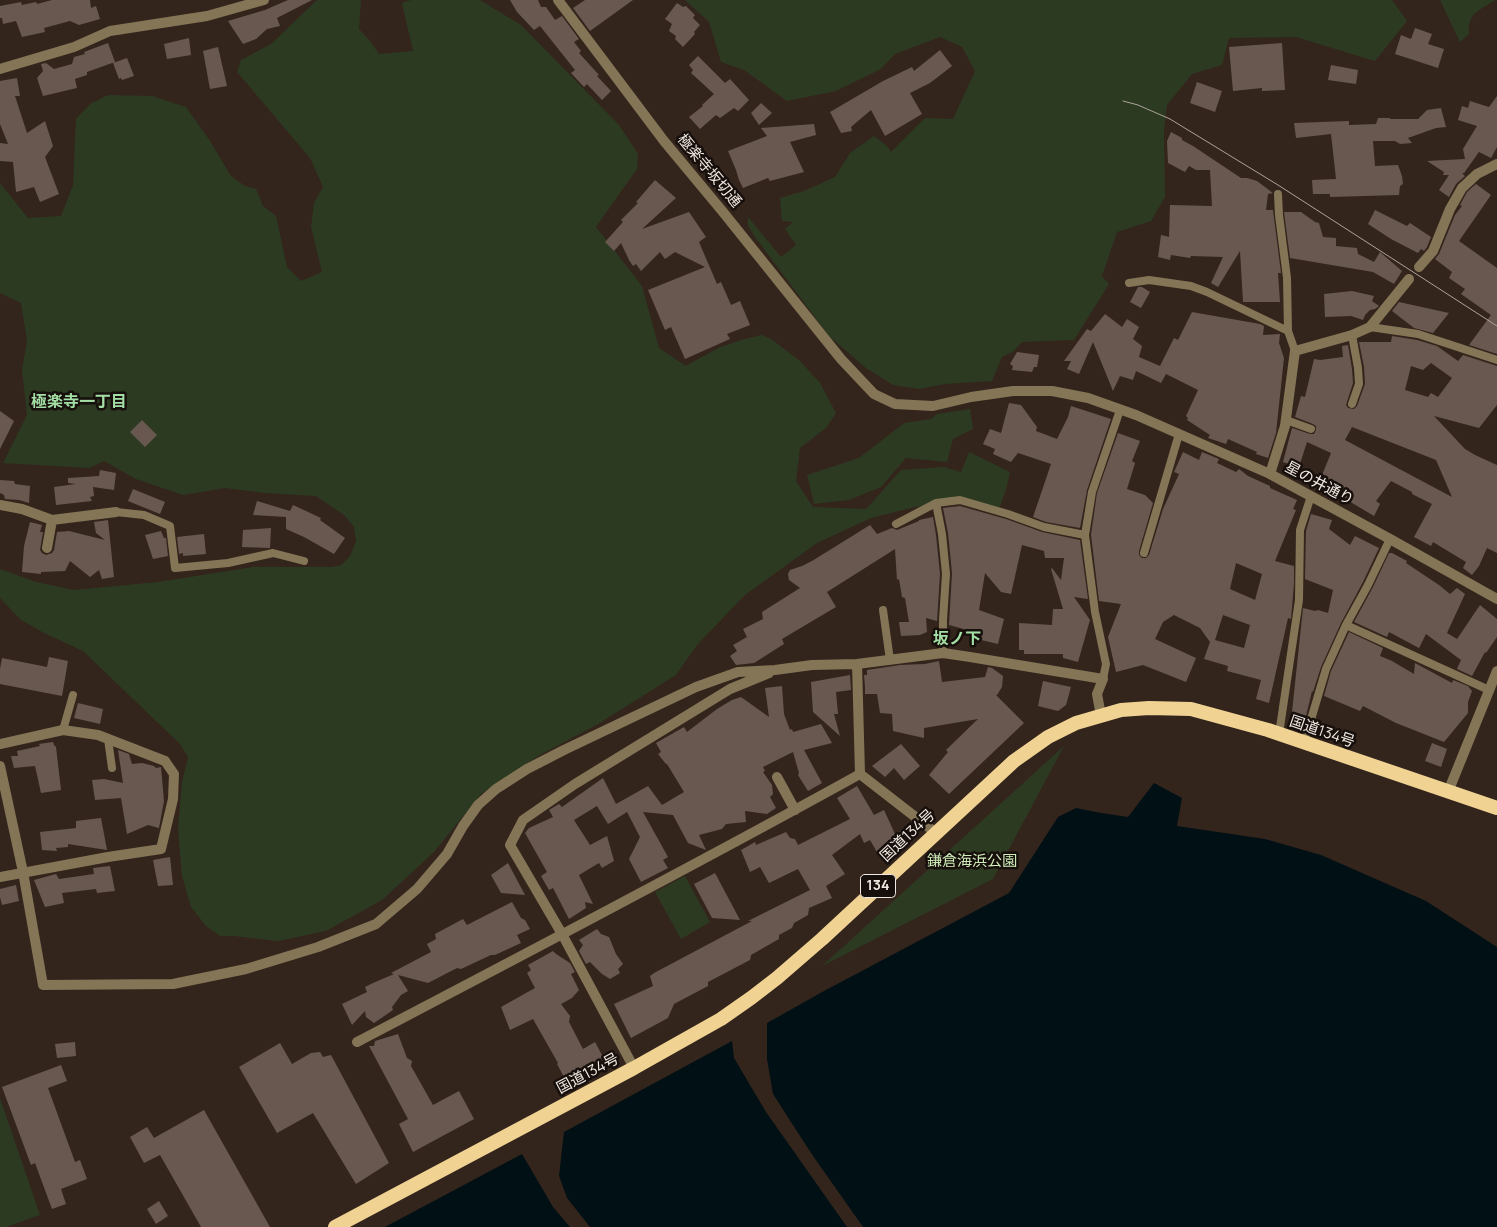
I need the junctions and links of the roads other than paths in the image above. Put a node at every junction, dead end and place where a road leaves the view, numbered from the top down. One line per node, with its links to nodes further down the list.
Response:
1 (264, 0): 3 (street)
2 (558, 0): 16 (street, 極楽寺坂切通)
3 (246, 3): 4 (street)
4 (0, 69)
5 (1497, 164): 7 (street)
6 (1278, 194): 11 (lane)
7 (1419, 267)
8 (1408, 279): 10 (street)
9 (1129, 283): 11 (lane)
10 (1370, 327): 12 (street); 14 (lane)
11 (1288, 331): 13 (lane)
12 (1352, 335): 13 (street); 15 (lane)
13 (1295, 351): 17 (street)
14 (1497, 360)
15 (1352, 404)
16 (1120, 410): 19 (street, 星の井通り); 27 (lane)
17 (1286, 420): 18 (lane); 20 (street)
18 (1311, 429)
19 (1179, 434): 20 (street, 星の井通り); 30 (lane)
20 (1270, 474): 21 (street, 星の井通り)
21 (1311, 496): 28 (street, 星の井通り); 45 (lane)
22 (936, 502): 26 (lane); 27 (lane); 35 (lane)
23 (0, 505): 25 (street)
24 (116, 512): 25 (street); 31 (lane)
25 (52, 520): 29 (street)
26 (896, 524)
27 (1085, 535): 40 (lane)
28 (1390, 539): 32 (street, 星の井通り); 34 (lane)
29 (47, 548)
30 (1144, 553)
31 (304, 560)
32 (1497, 599)
33 (883, 610): 36 (lane)
34 (1346, 625): 41 (lane); 47 (lane)
35 (942, 654): 36 (street); 40 (street)
36 (890, 660): 37 (street)
37 (857, 664): 38 (street); 51 (street)
38 (775, 670): 57 (street); 59 (street)
39 (1497, 671): 41 (street)
40 (1103, 679): 43 (street)
41 (1489, 690): 53 (street)
42 (72, 695): 44 (lane)
43 (1101, 716): 45 (highway, 国道134号 / 134); 56 (highway, 国道134号 / 134)
44 (63, 730): 46 (street); 48 (street)
45 (1279, 734): 47 (highway, 国道134号 / 134)
46 (108, 738): 50 (lane); 57 (street)
47 (1304, 743): 53 (highway, 国道134号 / 134)
48 (0, 744)
49 (0, 766): 57 (street)
50 (112, 768)
51 (860, 774): 55 (street); 56 (street)
52 (777, 778): 55 (street)
53 (1448, 792): 54 (highway, 国道134号 / 134)
54 (1497, 808)
55 (794, 810): 59 (street)
56 (936, 833): 61 (highway, 国道134号 / 134)
57 (23, 872): 58 (street)
58 (0, 877)
59 (562, 934): 60 (street); 61 (street)
60 (357, 1042)
61 (634, 1068): 62 (highway, 国道134号 / 134)
62 (336, 1227)

